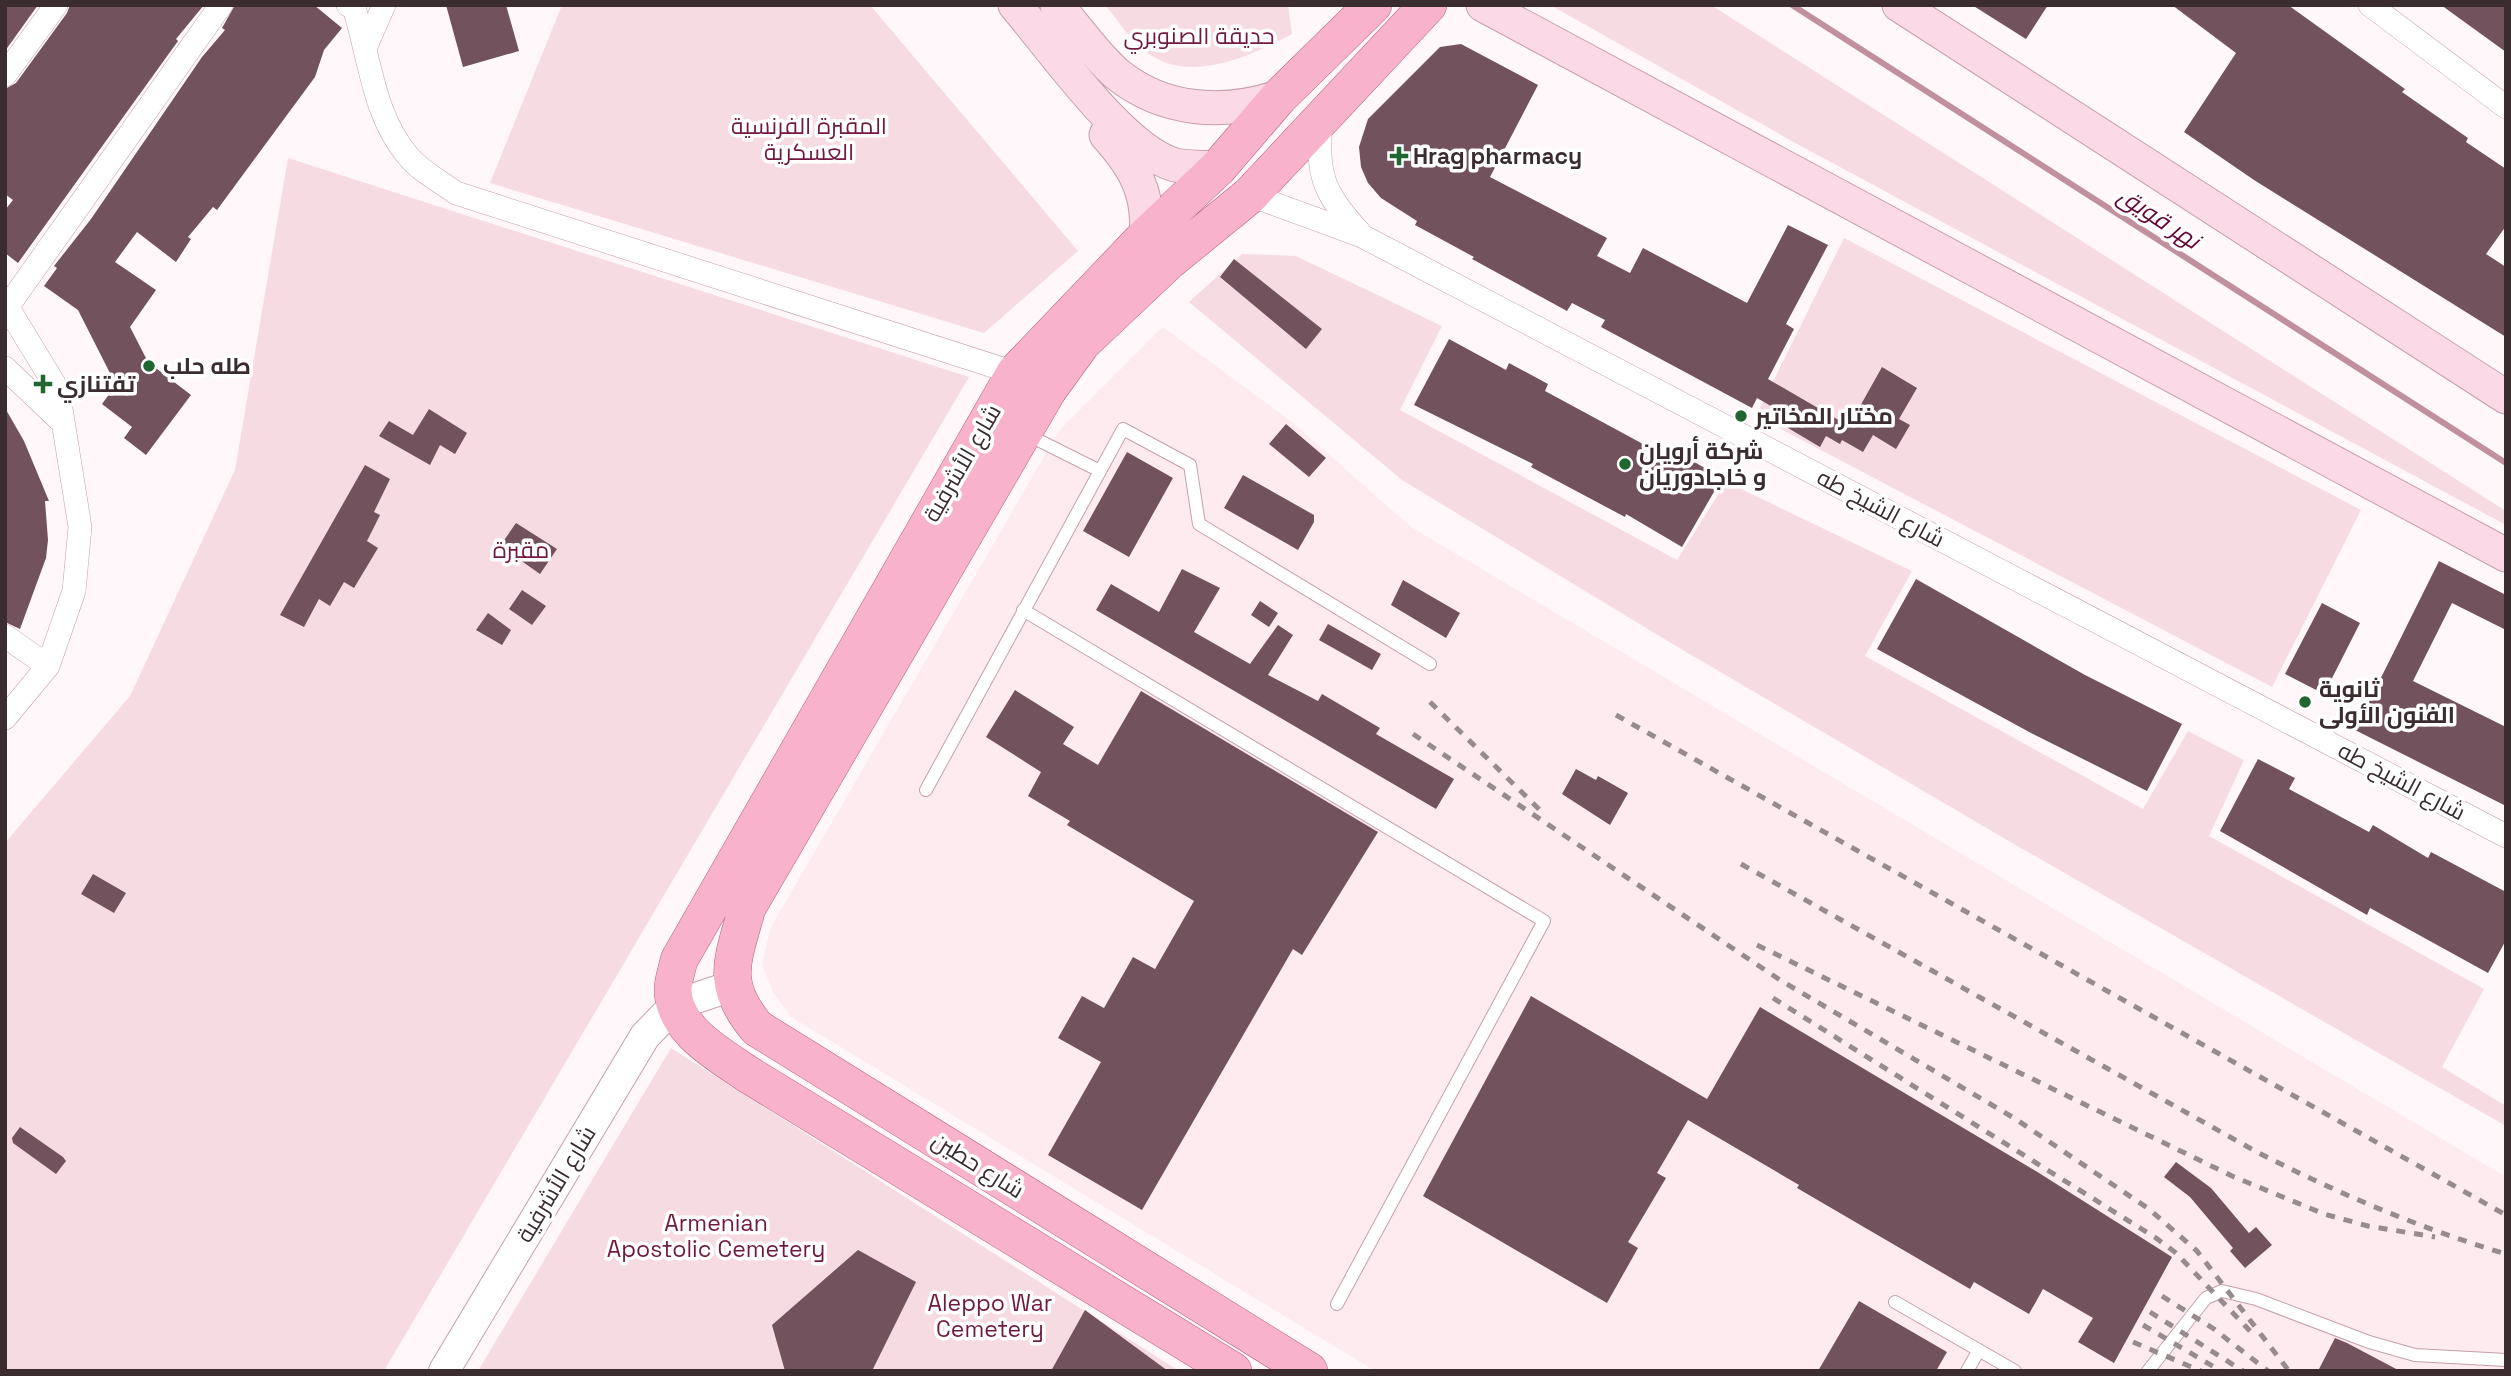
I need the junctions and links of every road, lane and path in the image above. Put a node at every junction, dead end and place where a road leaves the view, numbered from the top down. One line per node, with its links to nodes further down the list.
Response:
1 (56, 5): 14 (street)
2 (221, 5): 22 (street)
3 (348, 5): 13 (street)
4 (384, 5): 13 (street)
5 (1015, 5): 12 (main road)
6 (1057, 5): 15 (main road)
7 (1373, 5): 15 (main road, شارع الأشرفية)
8 (1428, 5): 17 (main road, شارع الأشرفية)
9 (1483, 5): 29 (main road)
10 (2370, 5): 16 (street)
11 (1905, 7): 25 (main road)
12 (1044, 39): 18 (main road); 20 (main road)
13 (366, 46): 24 (street)
14 (5, 75)
15 (1279, 97): 18 (main road, شارع الأشرفية)
16 (2506, 107)
17 (1321, 117): 19 (main road, شارع الأشرفية); 21 (street)
18 (1218, 168): 19 (main road); 20 (main road, شارع الأشرفية)
19 (1250, 195): 21 (street, شارع الشيخ طه); 27 (main road, شارع الأشرفية)
20 (1146, 236): 24 (main road, شارع الأشرفية)
21 (1362, 236): 36 (street, شارع الشيخ طه)
22 (7, 304): 26 (street)
23 (5, 368): 26 (street)
24 (1015, 373): 38 (main road, شارع الأشرفية)
25 (2506, 397)
26 (63, 423): 33 (street)
27 (1023, 432): 28 (lane); 37 (main road, شارع الأشرفية)
28 (1098, 470): 30 (lane); 32 (lane)
29 (2506, 555)
30 (1023, 610): 35 (lane); 40 (lane)
31 (5, 636): 33 (street)
32 (1430, 664)
33 (48, 666): 34 (street)
34 (5, 718)
35 (926, 790)
36 (2506, 836)
37 (732, 986): 38 (street, شارع الأشرفية); 45 (main road, شارع حطين)
38 (676, 1005): 43 (street, شارع الأشرفية); 44 (main road, شارع حطين)
39 (1895, 1302): 41 (lane)
40 (1337, 1304)
41 (1979, 1350): 46 (lane); 47 (lane)
42 (2506, 1360): 48 (lane)
43 (444, 1371)
44 (1233, 1371)
45 (1309, 1371)
46 (1967, 1371)
47 (2015, 1371)
48 (2148, 1371)

